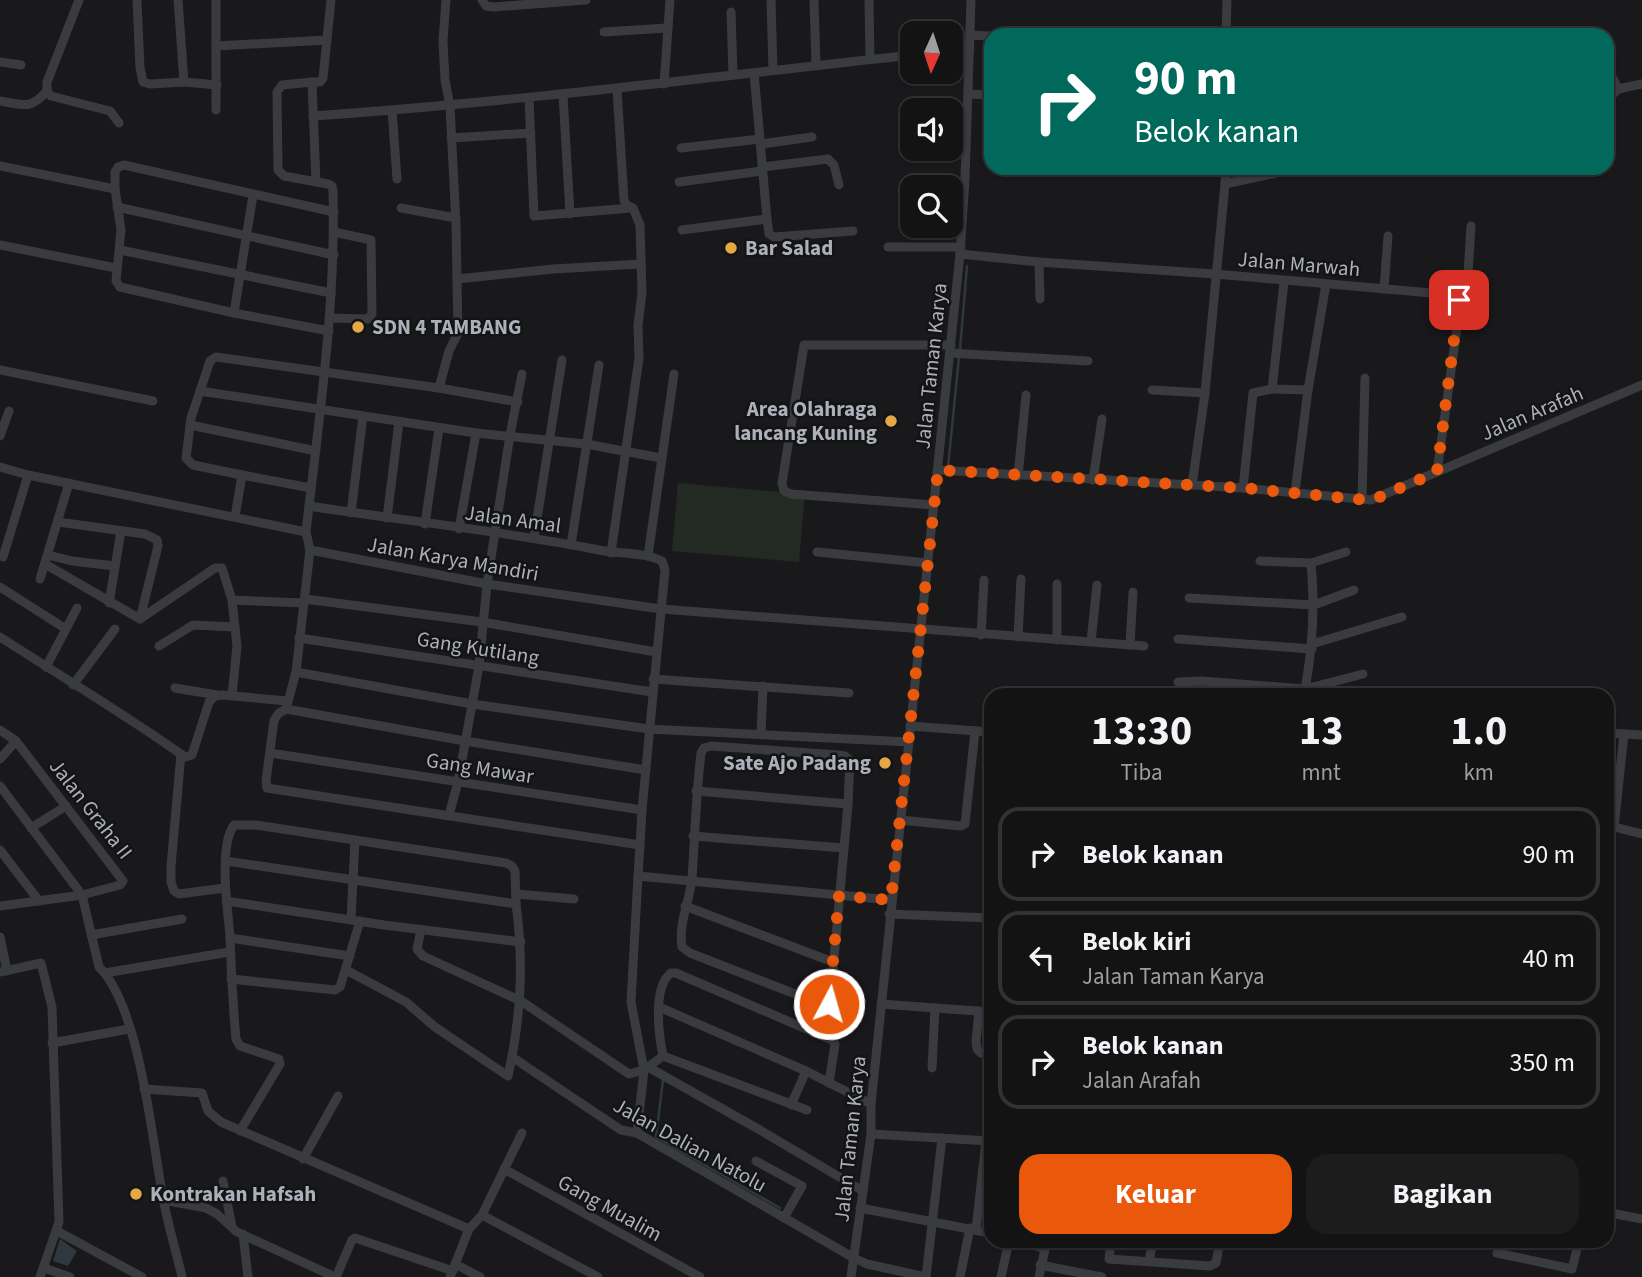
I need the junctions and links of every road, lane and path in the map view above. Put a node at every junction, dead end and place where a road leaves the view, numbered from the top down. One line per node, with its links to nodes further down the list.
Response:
1 (79, 0): 42 (street)
2 (137, 0): 35 (street)
3 (178, 0): 35 (street)
4 (216, 0): 23 (street)
5 (331, 0): 22 (street)
6 (446, 0): 49 (street)
7 (482, 0): 13 (street)
8 (586, 0): 13 (street)
9 (670, 0): 17 (street)
10 (771, 0): 31 (street)
11 (971, 0): 20 (street, Jalan Taman Karya)
12 (1227, 0): 18 (street)
13 (570, 1)
14 (814, 1): 30 (street)
15 (869, 1): 27 (street)
16 (731, 12): 33 (street)
17 (667, 28): 19 (street); 37 (street)
18 (1226, 28)
19 (604, 32)
20 (970, 35): 21 (street); 24 (street, Jalan Taman Karya)
21 (984, 36)
22 (327, 40): 23 (street); 36 (street)
23 (216, 46): 39 (street)
24 (970, 48): 25 (street); 44 (street, Jalan Taman Karya)
25 (963, 49)
26 (900, 56): 27 (street)
27 (870, 59): 30 (street)
28 (0, 62): 29 (street)
29 (21, 65)
30 (816, 65): 31 (street)
31 (774, 69): 32 (street)
32 (754, 73): 33 (street); 57 (street)
33 (733, 74): 37 (street)
34 (1614, 81): 41 (street)
35 (184, 82): 39 (street)
36 (312, 82): 52 (street); 64 (street)
37 (664, 84): 40 (street)
38 (1642, 84): 41 (street)
39 (217, 85): 50 (street)
40 (617, 89): 45 (street); 72 (street)
41 (1618, 89): 43 (street)
42 (47, 91): 48 (street); 53 (street)
43 (1614, 93)
44 (968, 94): 46 (street); 86 (street, Jalan Taman Karya)
45 (563, 95): 47 (street); 74 (street)
46 (984, 95)
47 (529, 98): 49 (street); 54 (street)
48 (0, 101)
49 (450, 106): 51 (street); 56 (street)
50 (216, 110)
51 (392, 110): 52 (street); 63 (street)
52 (313, 116): 64 (street)
53 (119, 123)
54 (531, 133): 56 (street); 74 (street)
55 (812, 137): 57 (street)
56 (452, 138): 75 (street)
57 (760, 141): 58 (street); 60 (street)
58 (681, 148)
59 (0, 166): 68 (street)
60 (762, 169): 65 (street); 67 (street); 76 (street)
61 (1226, 175): 66 (street)
62 (1267, 175): 66 (street)
63 (397, 179)
64 (316, 182): 73 (street)
65 (679, 182)
66 (1225, 184): 91 (street)
67 (839, 185)
68 (115, 189): 69 (street); 70 (street)
69 (253, 195): 73 (street); 81 (street)
70 (117, 207): 81 (street); 85 (street)
71 (401, 208): 75 (street)
72 (633, 208): 74 (street); 89 (street)
73 (334, 212): 80 (street)
74 (570, 214)
75 (456, 218): 93 (street)
76 (767, 219): 78 (street); 79 (street)
77 (1471, 226): 98 (street)
78 (682, 230)
79 (853, 231)
80 (334, 232): 87 (street); 101 (street)
81 (246, 236): 87 (street); 92 (street)
82 (1388, 236): 96 (street)
83 (0, 245): 90 (street)
84 (888, 247): 86 (street, Jalan Marwah)
85 (120, 250): 90 (street); 92 (street)
86 (960, 251): 88 (street, Jalan Marwah); 103 (street, Jalan Taman Karya)
87 (334, 255): 97 (street)
88 (1039, 262): 91 (street, Jalan Marwah); 99 (street)
89 (641, 264): 93 (street); 135 (street)
90 (116, 268): 100 (street)
91 (1215, 274): 94 (street, Jalan Marwah); 118 (street)
92 (240, 275): 97 (street); 100 (street)
93 (457, 279): 113 (street)
94 (1284, 282): 95 (street, Jalan Marwah); 114 (street)
95 (1326, 284): 96 (street, Jalan Marwah); 116 (street)
96 (1384, 289): 98 (street, Jalan Marwah)
97 (331, 293): 101 (street)
98 (1458, 298): 139 (street)
99 (1040, 299)
100 (233, 313): 102 (street)
101 (330, 318): 102 (street)
102 (329, 331): 108 (street)
103 (951, 349): 105 (street); 138 (street, Jalan Taman Karya); 150 (street)
104 (562, 360): 132 (street)
105 (1088, 361)
106 (599, 365): 133 (street)
107 (0, 370): 120 (street)
108 (325, 372): 113 (street); 117 (street); 122 (street)
109 (522, 374): 121 (street)
110 (674, 374): 136 (street)
111 (1365, 378): 149 (street)
112 (1642, 385): 139 (street, Jalan Arafah)
113 (439, 388): 121 (street)
114 (1272, 389): 116 (street); 147 (street)
115 (1152, 390): 118 (street)
116 (1308, 390): 148 (street)
117 (200, 391): 122 (street); 127 (street)
118 (1205, 393): 145 (street)
119 (1026, 395): 142 (street)
120 (153, 401)
121 (518, 402): 130 (street)
122 (320, 410): 124 (street); 134 (street)
123 (9, 411): 131 (street)
124 (363, 416): 126 (street); 152 (street)
125 (1101, 419): 143 (street)
126 (400, 422): 128 (street); 154 (street)
127 (190, 425): 134 (street); 141 (street)
128 (439, 428): 129 (street); 156 (street)
129 (476, 433): 130 (street); 157 (street)
130 (510, 435): 132 (street); 160 (street)
131 (0, 436)
132 (550, 439): 133 (street); 161 (street)
133 (586, 444): 135 (street); 162 (street)
134 (316, 451): 146 (street)
135 (625, 452): 136 (street); 166 (street)
136 (661, 458): 167 (street)
137 (0, 467): 140 (street)
138 (938, 470): 142 (street, Jalan Arafah); 150 (street, Jalan Taman Karya)
139 (1437, 472): 149 (street, Jalan Arafah)
140 (28, 475): 144 (street); 168 (street)
141 (242, 475): 146 (street); 153 (street)
142 (1018, 476): 143 (street, Jalan Arafah)
143 (1093, 480): 145 (street, Jalan Arafah)
144 (69, 483): 153 (street); 155 (street)
145 (1192, 485): 147 (street, Jalan Arafah)
146 (311, 488): 151 (street)
147 (1243, 488): 148 (street, Jalan Arafah)
148 (1295, 492): 149 (street, Jalan Arafah)
149 (1362, 499)
150 (934, 505): 172 (street, Jalan Taman Karya)
151 (309, 506): 152 (street, Jalan Amal); 159 (street)
152 (351, 513): 154 (street, Jalan Amal)
153 (235, 517): 159 (street)
154 (387, 518): 156 (street, Jalan Amal)
155 (58, 522): 158 (street); 169 (street)
156 (425, 524): 157 (street, Jalan Amal)
157 (459, 529): 160 (street, Jalan Amal)
158 (121, 531): 173 (street); 191 (street)
159 (306, 532): 163 (street)
160 (496, 532): 161 (street, Jalan Amal); 177 (street)
161 (534, 538): 162 (street, Jalan Amal)
162 (571, 545): 166 (street, Jalan Amal)
163 (310, 550): 177 (street, Jalan Karya Mandiri); 185 (street)
164 (817, 552): 172 (street)
165 (1346, 552): 171 (street)
166 (611, 553): 167 (street, Jalan Amal)
167 (648, 556): 189 (street)
168 (3, 558)
169 (46, 559): 173 (street); 174 (street); 186 (street)
170 (1259, 561): 171 (street)
171 (1311, 563): 187 (street)
172 (928, 564): 196 (street, Jalan Taman Karya)
173 (115, 566): 186 (street)
174 (40, 579)
175 (1021, 579): 199 (street)
176 (984, 580): 197 (street)
177 (487, 584): 189 (street, Jalan Karya Mandiri); 192 (street)
178 (1058, 584): 202 (street)
179 (1097, 585): 203 (street)
180 (0, 587): 194 (street)
181 (1354, 590): 187 (street)
182 (1133, 592): 204 (street)
183 (1189, 598): 187 (street)
184 (232, 600): 185 (street); 191 (street); 193 (street)
185 (304, 601): 192 (street); 200 (street)
186 (109, 603): 191 (street)
187 (1314, 605): 207 (street)
188 (77, 608): 194 (street)
189 (661, 609): 196 (street, Jalan Karya Mandiri); 208 (street)
190 (1402, 617): 207 (street)
191 (140, 619)
192 (482, 622): 208 (street); 209 (street)
193 (235, 627): 205 (street); 224 (street)
194 (66, 629): 210 (street)
195 (115, 629): 215 (street)
196 (920, 631): 197 (street, Jalan Karya Mandiri); 227 (street, Jalan Taman Karya)
197 (981, 635): 199 (street, Jalan Karya Mandiri)
198 (0, 637): 210 (street)
199 (1018, 637): 202 (street, Jalan Karya Mandiri)
200 (299, 638): 209 (street, Gang Kutilang); 211 (street)
201 (1178, 639): 207 (street)
202 (1057, 640): 203 (street, Jalan Karya Mandiri)
203 (1091, 642): 204 (street, Jalan Karya Mandiri)
204 (1130, 645): 206 (street, Jalan Karya Mandiri)
205 (159, 646)
206 (1144, 646)
207 (1312, 646): 219 (street)
208 (656, 652): 213 (street)
209 (479, 666): 221 (street, Gang Kutilang); 225 (street)
210 (46, 667): 215 (street)
211 (296, 672): 225 (street); 226 (street)
212 (1363, 674): 220 (street)
213 (653, 679): 216 (street); 221 (street)
214 (1178, 682): 218 (street)
215 (73, 685): 240 (street)
216 (763, 686): 222 (street); 234 (street)
217 (176, 688): 223 (street)
218 (1268, 688)
219 (1306, 688)
220 (1318, 688)
221 (652, 692): 228 (street)
222 (849, 693)
223 (216, 695): 224 (street); 240 (street)
224 (232, 696): 226 (street)
225 (472, 704): 228 (street); 237 (street)
226 (286, 705): 237 (street); 239 (street)
227 (911, 726): 230 (street); 238 (street, Jalan Taman Karya)
228 (649, 729): 234 (street); 242 (street)
229 (0, 730): 236 (street, Jalan Graha II)
230 (975, 731): 231 (street); 251 (street)
231 (984, 732)
232 (1614, 733): 233 (street)
233 (1624, 734): 235 (street); 246 (street)
234 (761, 735): 238 (street)
235 (1642, 735)
236 (16, 741): 241 (street); 248 (street, Jalan Graha II)
237 (465, 741): 242 (street); 243 (street)
238 (909, 742): 251 (street, Jalan Taman Karya)
239 (270, 753): 243 (street, Gang Mawar); 250 (street)
240 (181, 754): 264 (street)
241 (0, 759)
242 (646, 770): 249 (street)
243 (458, 782): 249 (street, Gang Mawar); 250 (street)
244 (0, 786): 253 (street)
245 (696, 791): 247 (street); 247 (street); 255 (street)
246 (1614, 800)
247 (848, 804): 258 (street)
248 (66, 806): 253 (street); 266 (street, Jalan Graha II)
249 (642, 810): 257 (street)
250 (449, 815): 257 (street)
251 (900, 820): 269 (street, Jalan Taman Karya)
252 (1614, 827): 254 (street)
253 (31, 828): 266 (street)
254 (1642, 834)
255 (693, 836): 258 (street); 263 (street)
256 (355, 841): 260 (street); 262 (street); 265 (street)
257 (636, 844): 261 (street)
258 (844, 848): 267 (street)
259 (0, 850): 270 (street)
260 (226, 861): 262 (street); 264 (street)
261 (638, 876): 263 (street); 303 (street)
262 (352, 881): 272 (street); 278 (street)
263 (692, 881): 267 (street); 274 (street)
264 (225, 888): 271 (street)
265 (517, 894): 268 (street); 272 (street)
266 (82, 895): 270 (street, Jalan Graha II); 280 (street)
267 (839, 896): 269 (street); 286 (street)
268 (575, 899)
269 (891, 900): 275 (street, Jalan Taman Karya)
270 (39, 901): 273 (street, Jalan Graha II)
271 (226, 901): 278 (street); 281 (street)
272 (516, 904): 282 (street)
273 (0, 906)
274 (685, 906): 286 (street); 286 (street)
275 (889, 914): 276 (street); 292 (street, Jalan Taman Karya)
276 (984, 918)
277 (182, 919): 280 (street)
278 (356, 920): 279 (street); 285 (street)
279 (421, 930): 282 (street); 291 (street)
280 (91, 935): 289 (street)
281 (230, 938): 284 (street); 285 (street)
282 (521, 942): 291 (street)
283 (1, 944): 288 (street)
284 (229, 952): 289 (street); 290 (street)
285 (350, 956): 287 (street)
286 (833, 962)
287 (346, 970): 290 (street); 301 (street)
288 (4, 971): 298 (street)
289 (105, 973): 297 (street)
290 (232, 979): 311 (street)
291 (521, 1001): 301 (street); 303 (street)
292 (881, 1004): 294 (street); 308 (street, Jalan Taman Karya)
293 (659, 1007): 300 (street); 304 (street); 305 (street)
294 (935, 1008): 295 (street); 302 (street)
295 (979, 1011): 296 (street); 299 (street)
296 (984, 1011)
297 (129, 1029): 298 (street); 306 (street)
298 (52, 1043): 333 (street)
299 (984, 1054)
300 (663, 1056): 303 (street); 309 (street)
301 (512, 1057): 313 (street, Jalan Dalian Natolu)
302 (932, 1068)
303 (646, 1069): 313 (street); 322 (street)
304 (806, 1071): 305 (street); 309 (street)
305 (829, 1083): 308 (street)
306 (144, 1088): 311 (street); 323 (street)
307 (338, 1096): 317 (street)
308 (871, 1104): 314 (street, Jalan Taman Karya)
309 (791, 1105): 310 (street)
310 (807, 1110)
311 (240, 1131): 317 (street)
312 (522, 1133): 320 (street)
313 (637, 1133): 327 (street, Jalan Dalian Natolu)
314 (871, 1134): 315 (street); 322 (street, Jalan Taman Karya)
315 (942, 1138): 316 (street); 329 (street)
316 (984, 1141)
317 (303, 1159): 332 (street)
318 (756, 1161): 327 (street)
319 (984, 1164): 330 (street)
320 (504, 1169): 326 (street); 356 (street, Gang Mualim)
321 (223, 1181): 331 (street)
322 (863, 1191): 324 (street, Jalan Taman Karya)
323 (163, 1200): 331 (street); 351 (street)
324 (860, 1208): 329 (street); 343 (street, Jalan Taman Karya)
325 (1614, 1214): 328 (street)
326 (482, 1215): 332 (street); 355 (street)
327 (784, 1218): 343 (street, Jalan Dalian Natolu)
328 (1642, 1219)
329 (932, 1221): 330 (street); 358 (street)
330 (973, 1228): 334 (street); 359 (street)
331 (232, 1229): 335 (street)
332 (469, 1229): 347 (street)
333 (57, 1231): 348 (street); 350 (street)
334 (984, 1231)
335 (243, 1234): 352 (street); 353 (street)
336 (1007, 1248): 360 (street)
337 (1045, 1248): 346 (street)
338 (1110, 1248): 344 (street)
339 (1152, 1248): 345 (street)
340 (1219, 1248): 345 (street)
341 (1498, 1248): 342 (street)
342 (1577, 1248)
343 (854, 1258): 357 (street, Jalan Taman Karya); 358 (street, Jalan Dalian Natolu)
344 (1109, 1259): 345 (street); 362 (street)
345 (1149, 1261)
346 (1040, 1265): 361 (street); 362 (street)
347 (453, 1271): 353 (street); 354 (street)
348 (42, 1273): 349 (street)
349 (70, 1277)
350 (142, 1277)
351 (182, 1277)
352 (248, 1277)
353 (336, 1277)
354 (480, 1277)
355 (598, 1277)
356 (700, 1277)
357 (851, 1277)
358 (926, 1277)
359 (960, 1277)
360 (1001, 1277)
361 (1039, 1277)
362 (1104, 1277)

